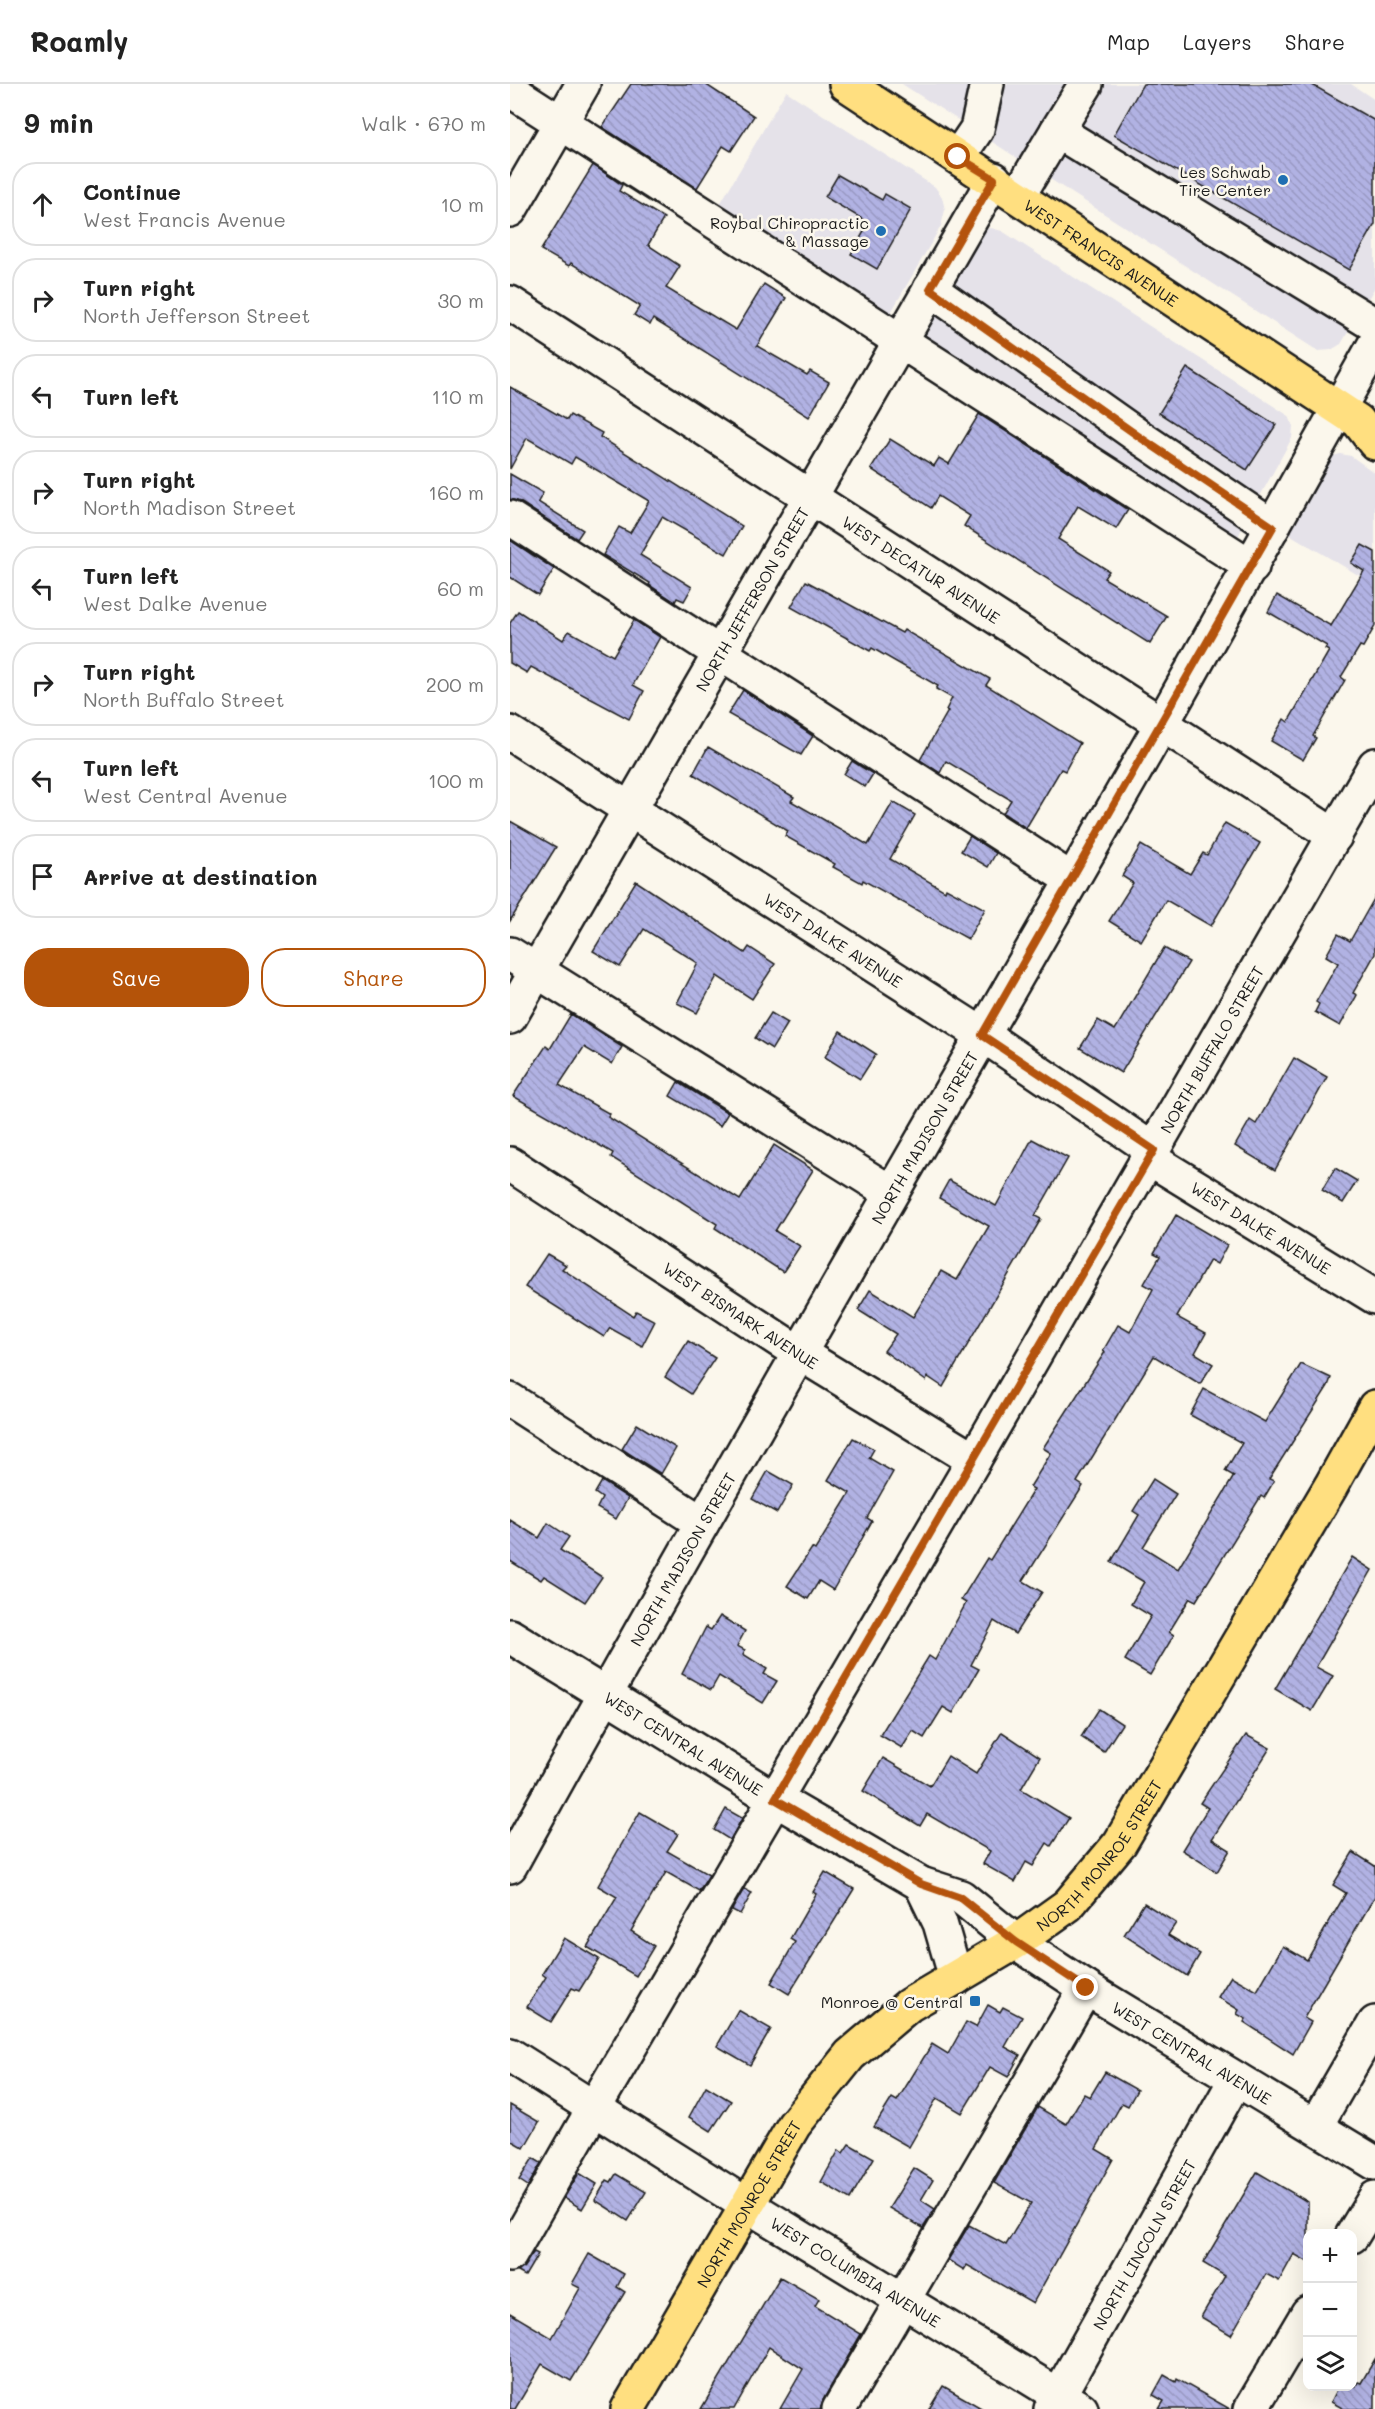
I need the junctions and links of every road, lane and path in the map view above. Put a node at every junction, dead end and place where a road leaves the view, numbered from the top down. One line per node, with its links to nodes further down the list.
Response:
1 (583, 84): 6 (street)
2 (846, 84): 8 (main road, WEST FRANCIS AVENUE)
3 (987, 84): 8 (street)
4 (1086, 84): 7 (street, NORTH JEFFERSON STREET)
5 (510, 90): 6 (street)
6 (561, 122): 10 (street); 14 (street)
7 (1058, 131): 9 (street, NORTH JEFFERSON STREET); 13 (street)
8 (958, 157): 9 (main road, WEST FRANCIS AVENUE)
9 (1006, 187): 11 (street, NORTH JEFFERSON STREET); 16 (main road, WEST FRANCIS AVENUE)
10 (510, 210)
11 (930, 289): 14 (street, NORTH JEFFERSON STREET); 19 (street)
12 (510, 303): 17 (street, WEST DECATUR AVENUE)
13 (1375, 325)
14 (900, 342): 17 (street, NORTH JEFFERSON STREET); 20 (street)
15 (1375, 344): 16 (street, NORTH MADISON STREET)
16 (1361, 425): 19 (street, NORTH MADISON STREET)
17 (810, 497): 21 (street, NORTH JEFFERSON STREET); 22 (street, WEST DECATUR AVENUE)
18 (510, 518): 21 (street)
19 (1273, 527): 20 (street, NORTH MADISON STREET)
20 (1252, 567): 22 (street, NORTH MADISON STREET)
21 (720, 654): 25 (street, NORTH JEFFERSON STREET); 27 (street)
22 (1162, 723): 26 (street, WEST DECATUR AVENUE); 27 (street, NORTH MADISON STREET)
23 (510, 733): 25 (street, WEST DALKE AVENUE)
24 (1375, 765): 26 (street, NORTH BUFFALO STREET)
25 (630, 810): 28 (street, NORTH JEFFERSON STREET); 30 (street, WEST DALKE AVENUE)
26 (1335, 836): 31 (street, NORTH BUFFALO STREET)
27 (1072, 880): 30 (street, NORTH MADISON STREET)
28 (523, 963): 29 (street, NORTH JEFFERSON STREET); 33 (street)
29 (510, 1017)
30 (982, 1035): 31 (street, WEST DALKE AVENUE); 33 (street, NORTH MADISON STREET)
31 (1151, 1154): 34 (street, WEST DALKE AVENUE); 38 (street, NORTH BUFFALO STREET)
32 (510, 1164): 35 (street, WEST BISMARK AVENUE)
33 (890, 1192): 35 (street, NORTH MADISON STREET)
34 (1375, 1298)
35 (799, 1353): 38 (street, WEST BISMARK AVENUE); 39 (street, NORTH MADISON STREET)
36 (510, 1400): 39 (street)
37 (1375, 1407): 45 (main road, NORTH MONROE STREET)
38 (974, 1460): 42 (street, NORTH BUFFALO STREET)
39 (702, 1523): 41 (street, NORTH MADISON STREET)
40 (510, 1636): 41 (street, WEST CENTRAL AVENUE)
41 (604, 1695): 42 (street, WEST CENTRAL AVENUE); 43 (street, NORTH MADISON STREET)
42 (775, 1799): 44 (street, WEST CENTRAL AVENUE); 51 (street, NORTH BUFFALO STREET)
43 (513, 1854)
44 (921, 1884): 45 (street, WEST CENTRAL AVENUE); 46 (street)
45 (1016, 1942): 46 (main road, NORTH MONROE STREET); 47 (street, WEST CENTRAL AVENUE)
46 (956, 1978): 55 (main road, NORTH MONROE STREET)
47 (1086, 1988): 50 (street, WEST CENTRAL AVENUE); 58 (street)
48 (1375, 2023): 52 (street)
49 (510, 2055): 51 (street, WEST COLUMBIA AVENUE)
50 (1236, 2079): 52 (street, WEST CENTRAL AVENUE); 60 (street, NORTH LINCOLN STREET)
51 (594, 2108): 55 (street, WEST COLUMBIA AVENUE); 57 (street, NORTH BUFFALO STREET)
52 (1316, 2125): 53 (street, WEST CENTRAL AVENUE)
53 (1375, 2163)
54 (1375, 2198): 56 (street)
55 (747, 2205): 58 (street, WEST COLUMBIA AVENUE); 61 (main road, NORTH MONROE STREET)
56 (1357, 2229)
57 (510, 2255)
58 (902, 2300): 60 (street, WEST COLUMBIA AVENUE); 62 (street)
59 (1303, 2321): 63 (street)
60 (1064, 2404)
61 (628, 2409)
62 (839, 2409)
63 (1251, 2409)

